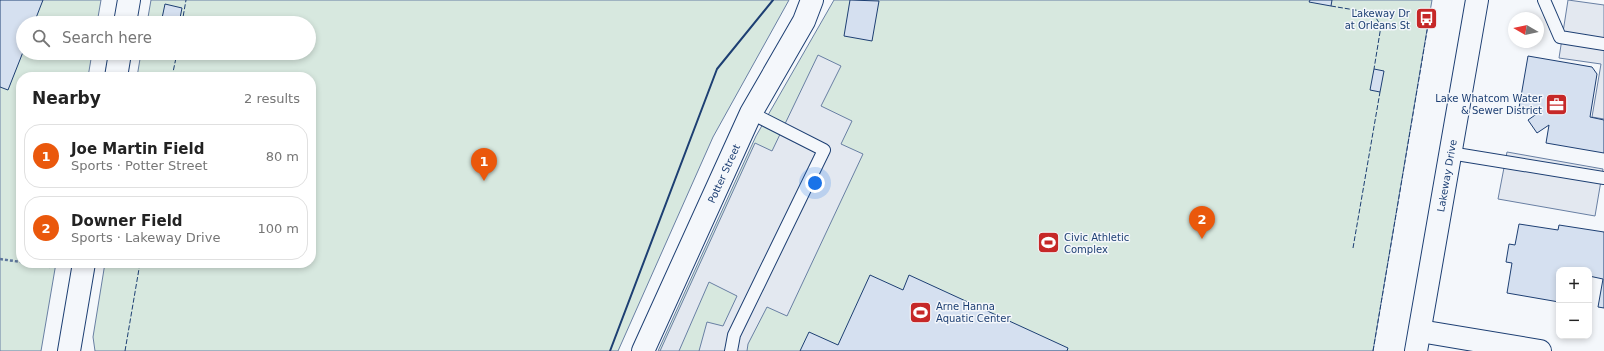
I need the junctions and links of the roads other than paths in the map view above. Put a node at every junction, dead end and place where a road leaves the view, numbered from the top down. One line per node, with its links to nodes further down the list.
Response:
1 (129, 0): 5 (street)
2 (812, 0): 9 (street, Potter Street)
3 (1477, 0): 10 (street, Lakeway Drive)
4 (1544, 0): 6 (lane)
5 (126, 16)
6 (1604, 44)
7 (119, 60): 8 (street)
8 (117, 72)
9 (751, 113): 15 (street, Potter Street); 16 (lane)
10 (1450, 153): 11 (lane); 13 (street, Lakeway Drive)
11 (1604, 178)
12 (83, 268): 14 (street)
13 (1418, 341): 17 (street)
14 (69, 351)
15 (643, 351)
16 (731, 351)
17 (1540, 351)

